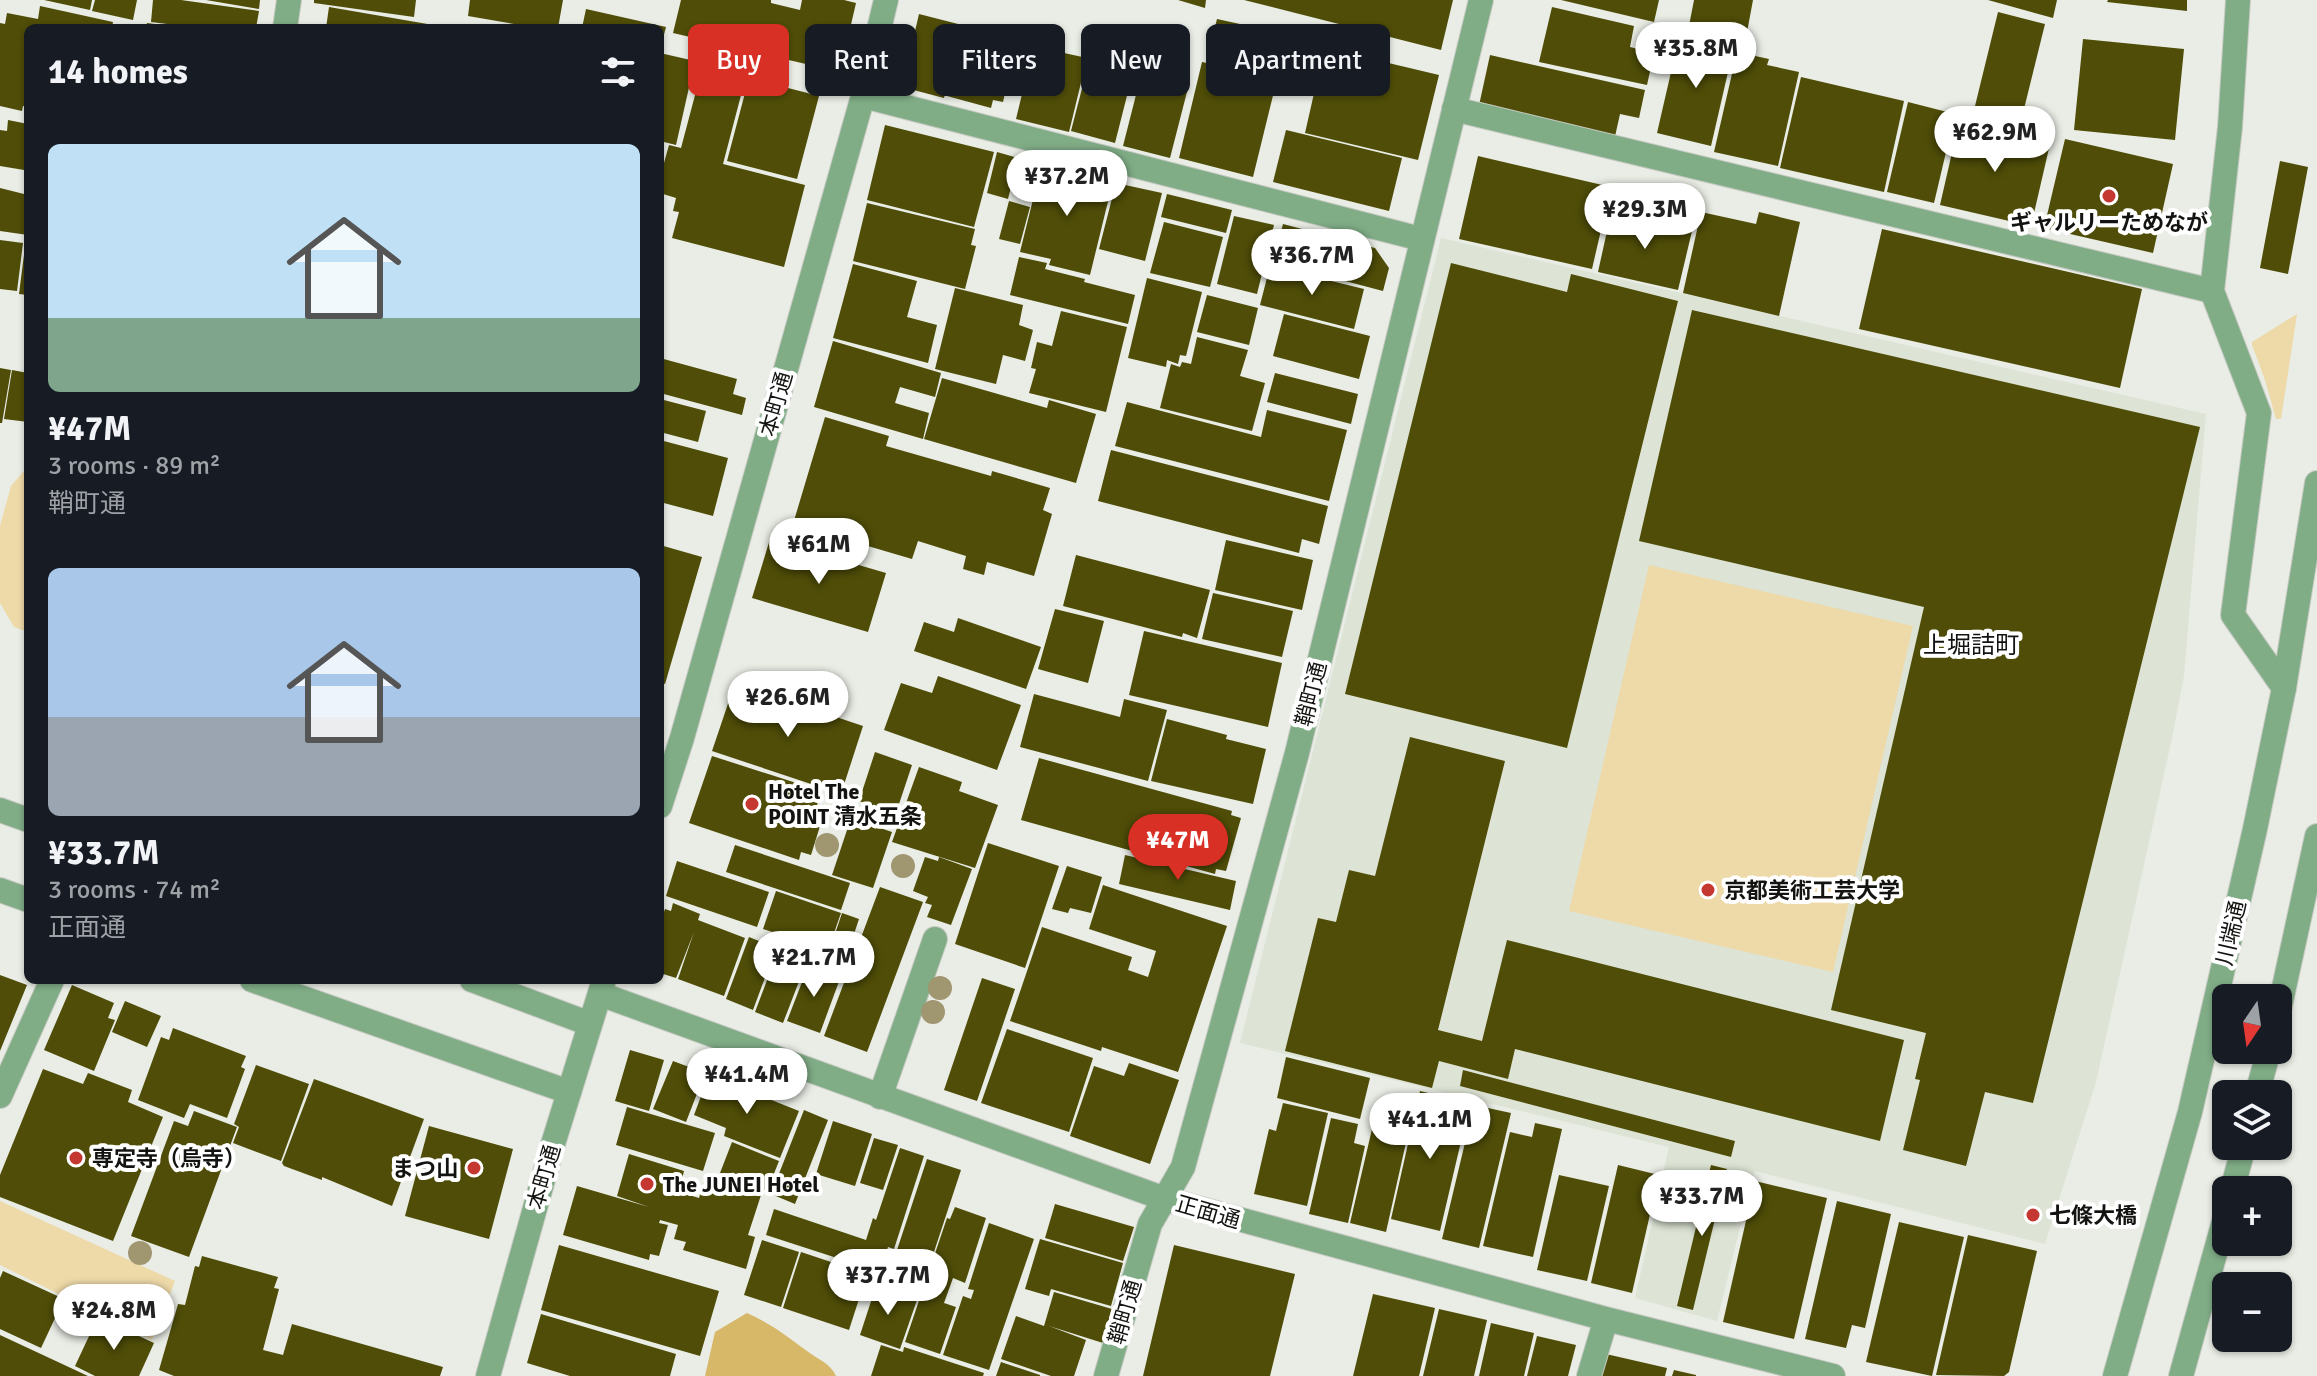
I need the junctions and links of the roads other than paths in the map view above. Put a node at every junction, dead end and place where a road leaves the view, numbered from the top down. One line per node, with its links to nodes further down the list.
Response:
1 (289, 0): 5 (street)
2 (886, 0): 6 (street, 本町通)
3 (1481, 0): 8 (street, 鞘町通)
4 (2238, 0): 10 (street)
5 (286, 24)
6 (880, 24)
7 (863, 96): 9 (street); 13 (street, 本町通)
8 (1454, 109): 9 (street, 鞘町通); 10 (street)
9 (1421, 239): 29 (street, 鞘町通)
10 (2212, 291): 12 (street)
11 (2317, 483): 12 (street, 川端通)
12 (2284, 688): 36 (street, 川端通)
13 (664, 794)
14 (0, 810): 15 (street)
15 (24, 819)
16 (2317, 836): 23 (street)
17 (0, 890): 18 (street)
18 (24, 899)
19 (935, 939): 28 (street)
20 (50, 984): 27 (street)
21 (263, 984): 26 (street)
22 (483, 984): 25 (street)
23 (2285, 984)
24 (602, 987): 25 (street, 本町通); 28 (street, 正面通)
25 (590, 1024): 26 (street, 本町通)
26 (569, 1092): 32 (street, 本町通)
27 (0, 1096)
28 (880, 1097): 29 (street, 正面通)
29 (1165, 1199): 31 (street, 正面通); 33 (street, 鞘町通)
30 (2214, 1256): 37 (street)
31 (1606, 1319): 34 (street); 35 (street, 正面通)
32 (488, 1376)
33 (1106, 1376)
34 (1589, 1376)
35 (1833, 1376)
36 (2115, 1376)
37 (2181, 1376)

